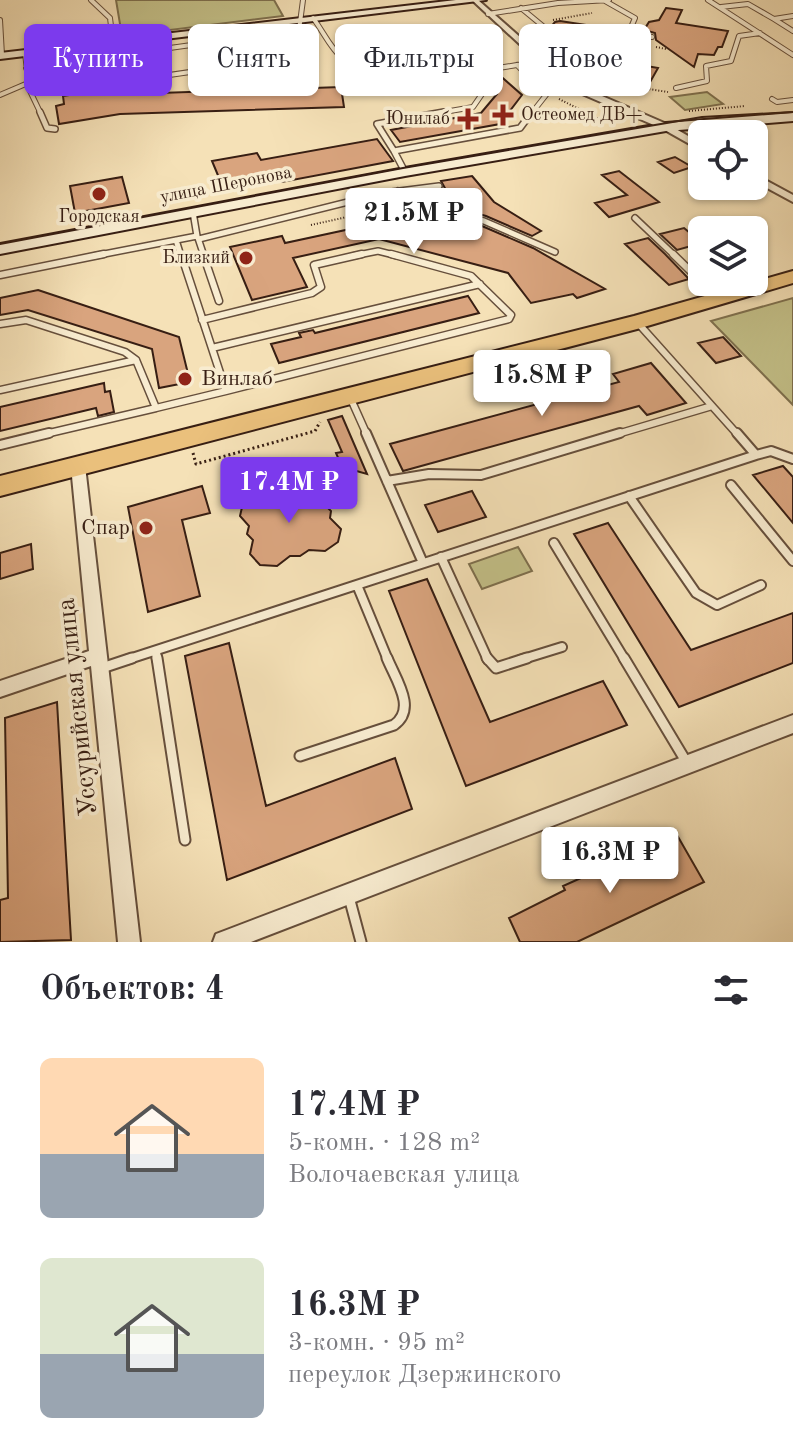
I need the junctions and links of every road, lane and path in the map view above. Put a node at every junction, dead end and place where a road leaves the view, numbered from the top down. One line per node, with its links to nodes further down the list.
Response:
1 (91, 0): 14 (lane)
2 (303, 0): 15 (lane)
3 (481, 0): 6 (main road)
4 (606, 0): 8 (lane); 20 (lane)
5 (708, 0): 7 (lane)
6 (475, 1): 9 (street); 11 (main road)
7 (720, 7): 12 (lane); 19 (lane)
8 (521, 8): 9 (lane); 17 (lane)
9 (488, 14): 21 (street)
10 (793, 16): 12 (lane)
11 (313, 18): 16 (main road); 23 (lane)
12 (774, 19): 18 (lane)
13 (0, 20): 27 (lane)
14 (111, 24)
15 (299, 24)
16 (301, 24)
17 (540, 24)
18 (792, 29)
19 (760, 33): 24 (lane); 30 (lane)
20 (652, 37)
21 (519, 42)
22 (793, 46): 24 (lane)
23 (335, 47)
24 (782, 48): 26 (lane)
25 (24, 53): 27 (main road)
26 (793, 55)
27 (1, 56)
28 (517, 65): 42 (lane); 42 (lane)
29 (24, 88): 33 (lane)
30 (676, 88)
31 (651, 91): 32 (path)
32 (671, 93)
33 (0, 95)
34 (33, 96): 40 (lane)
35 (603, 96): 39 (street)
36 (772, 99): 37 (lane)
37 (793, 100)
38 (793, 117): 39 (main road, улица Шеронова)
39 (666, 127): 41 (street); 43 (main road, улица Шеронова)
40 (55, 129)
41 (688, 140)
42 (394, 151): 43 (lane)
43 (405, 172): 48 (main road, улица Шеронова)
44 (768, 185): 47 (street)
45 (439, 186): 46 (lane)
46 (398, 191): 50 (lane); 53 (lane)
47 (793, 199)
48 (193, 212): 50 (lane); 52 (main road, улица Шеронова)
49 (635, 218): 57 (lane)
50 (198, 238): 51 (lane); 58 (lane)
51 (176, 240): 54 (lane); 59 (lane)
52 (0, 249)
53 (555, 252)
54 (0, 275)
55 (793, 277): 57 (main road)
56 (480, 284): 59 (lane); 62 (lane); 65 (lane)
57 (719, 299): 60 (main road)
58 (219, 301)
59 (202, 320): 62 (lane)
60 (637, 322): 66 (main road); 67 (lane)
61 (0, 324): 63 (lane)
62 (212, 348): 65 (lane)
63 (136, 360): 64 (lane); 68 (lane)
64 (0, 390)
65 (226, 391): 68 (lane)
66 (350, 397): 72 (main road); 73 (lane)
67 (712, 406): 70 (lane); 73 (lane)
68 (156, 408): 69 (lane)
69 (0, 445)
70 (756, 455): 71 (lane); 76 (lane)
71 (793, 459)
72 (78, 466): 75 (main road); 85 (street, Уссурийская улица)
73 (387, 481): 80 (lane)
74 (731, 485): 79 (lane)
75 (0, 486)
76 (629, 496): 78 (lane); 82 (lane)
77 (554, 543): 89 (lane)
78 (441, 557): 80 (lane); 83 (lane)
79 (793, 561)
80 (423, 563): 81 (lane)
81 (357, 585): 84 (lane); 88 (lane)
82 (761, 585)
83 (562, 647)
84 (156, 651): 85 (lane); 90 (lane)
85 (101, 662): 86 (street); 92 (street, Уссурийская улица)
86 (0, 689)
87 (793, 724): 89 (street)
88 (300, 756)
89 (688, 765): 91 (street)
90 (185, 840)
91 (348, 895): 93 (street); 94 (lane)
92 (129, 942)
93 (224, 942)
94 (361, 942)

